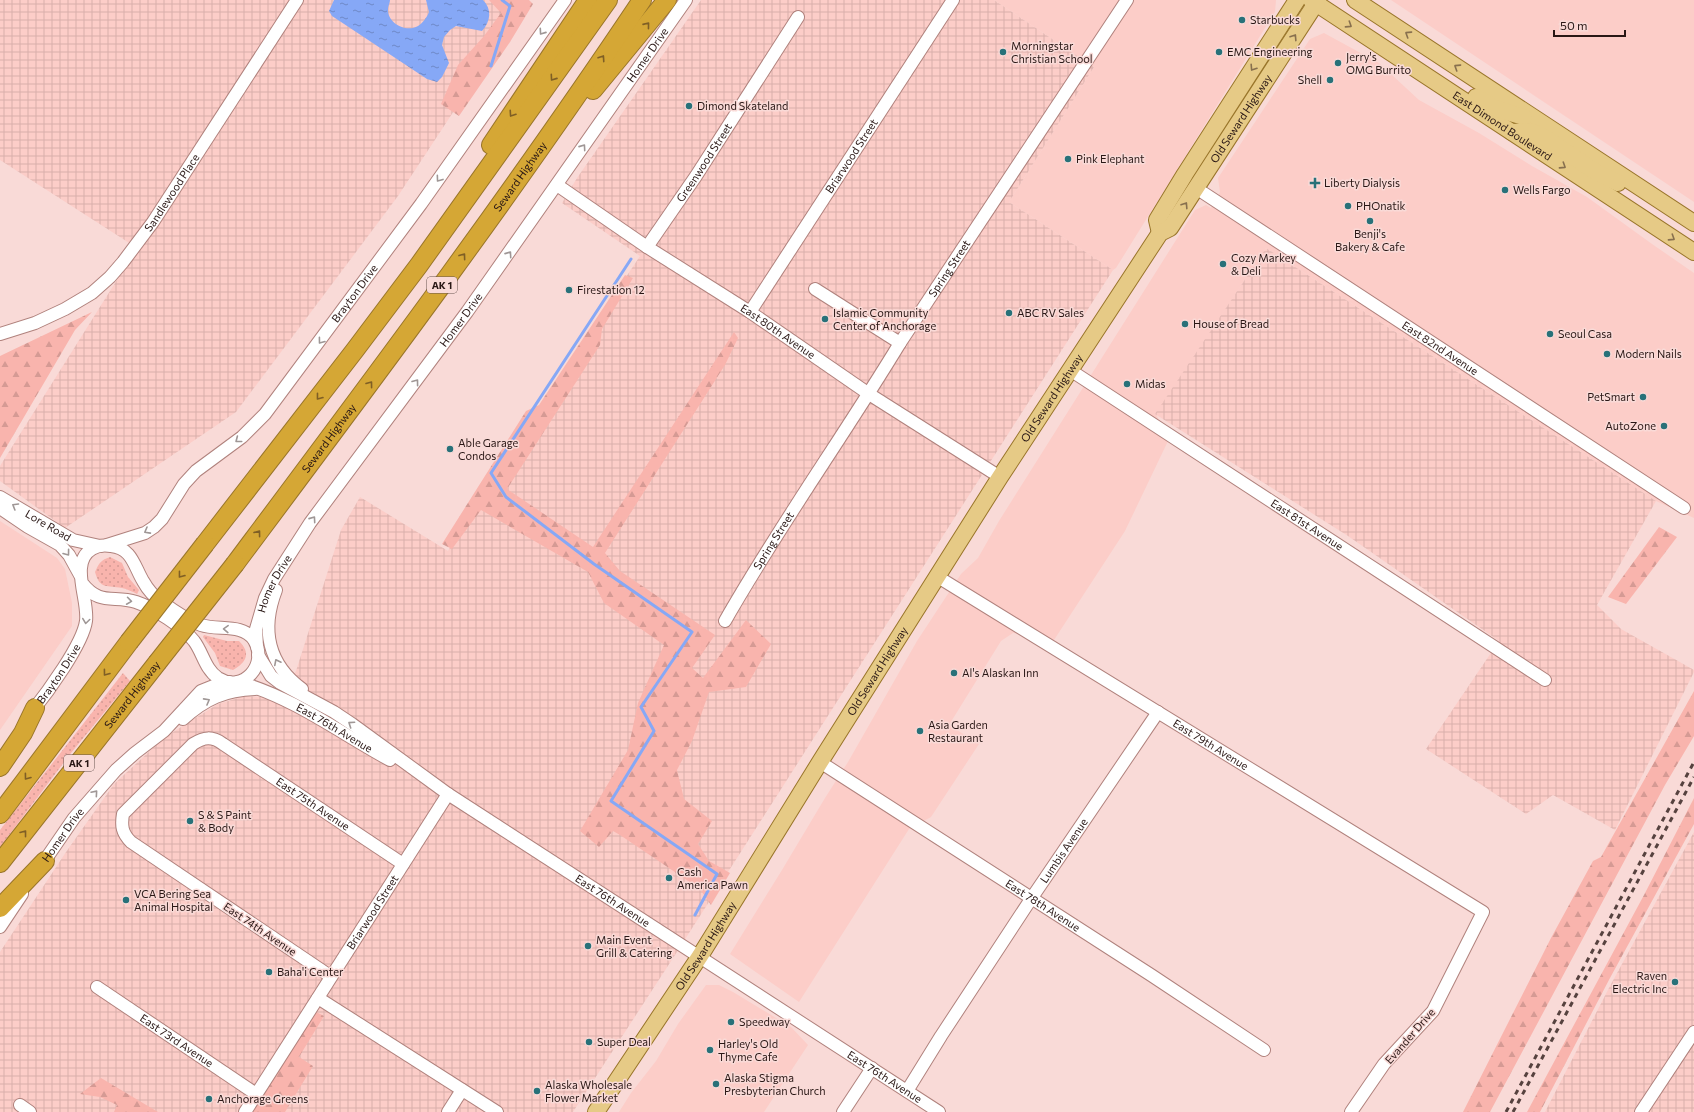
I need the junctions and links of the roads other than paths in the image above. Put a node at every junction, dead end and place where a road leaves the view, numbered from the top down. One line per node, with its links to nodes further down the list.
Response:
1 (296, 0): 28 (street, Sandlewood Place)
2 (565, 0): 37 (street, Brayton Drive, one-way to 37)
3 (588, 0): 30 (highway, one-way to 30)
4 (608, 0): 30 (highway, AK 1, one-way to 30)
5 (642, 0): 21 (highway, Seward Highway / AK 1, one-way to 5)
6 (667, 0): 21 (highway, one-way to 6)
7 (686, 0): 18 (street, Homer Drive, one-way to 7)
8 (953, 0): 27 (street, Briarwood Street)
9 (1127, 0): 29 (street, Spring Street)
10 (1297, 0): 15 (main road, Old Seward Highway, one-way to 15)
11 (1355, 0): 16 (main road, one-way to 11)
12 (1315, 1): 14 (main road, East Dimond Boulevard, one-way to 14); 19 (main road, Old Seward Highway, one-way to 12)
13 (798, 17): 24 (street, Greenwood Street)
14 (1408, 64): 16 (main road); 17 (main road, East Dimond Boulevard)
15 (1240, 89): 19 (main road); 23 (main road, Old Seward Highway)
16 (1537, 120): 20 (main road)
17 (1512, 132): 20 (main road); 25 (main road, East Dimond Boulevard, one-way to 25)
18 (557, 185): 24 (street, East 80th Avenue); 38 (street, Homer Drive, one-way to 18)
19 (1196, 188): 23 (main road, Old Seward Highway, one-way to 19); 36 (street, East 82nd Avenue)
20 (1650, 194): 22 (main road)
21 (506, 196): 58 (highway, Seward Highway / AK 1, one-way to 21, bridge)
22 (1694, 223)
23 (1160, 233): 31 (main road, Old Seward Highway)
24 (647, 247): 27 (street, East 80th Avenue)
25 (1694, 252)
26 (815, 289): 29 (street)
27 (750, 312): 32 (street, East 80th Avenue)
28 (0, 334)
29 (900, 343): 32 (street, Spring Street)
30 (355, 350): 55 (highway, AK 1, one-way to 55, bridge)
31 (1070, 370): 33 (main road, Old Seward Highway); 43 (street, East 81st Avenue)
32 (868, 394): 33 (street, East 80th Avenue); 41 (street, Spring Street)
33 (1000, 477): 39 (main road, Old Seward Highway)
34 (0, 497): 37 (street, Lore Road, one-way to 34)
35 (0, 508): 40 (street, Lore Road, one-way to 40)
36 (1684, 508)
37 (103, 546): 40 (street); 42 (street, Lore Road, one-way to 37)
38 (292, 552): 42 (street, Homer Drive); 47 (street, one-way to 38)
39 (938, 577): 48 (street, East 79th Avenue); 51 (main road, Old Seward Highway)
40 (81, 579): 44 (street, East 76th Avenue, one-way to 44); 46 (street, Brayton Drive, one-way to 46)
41 (725, 621)
42 (258, 651): 44 (street); 47 (street, East 76th Avenue)
43 (1545, 680)
44 (234, 682): 45 (street, East 76th Avenue); 49 (street, Homer Drive)
45 (265, 690): 49 (street, one-way to 45); 53 (street, East 76th Avenue)
46 (35, 708): 50 (street, Brayton Drive); 52 (highway)
47 (334, 712): 53 (street, East 76th Avenue, one-way to 47)
48 (1158, 712): 60 (street, Lumbis Avenue); 62 (street, East 79th Avenue)
49 (164, 731): 57 (street, Homer Drive, one-way to 49)
50 (0, 753)
51 (820, 762): 60 (street, East 78th Avenue); 64 (main road, Old Seward Highway)
52 (0, 767)
53 (428, 780): 54 (street, East 76th Avenue)
54 (448, 794): 59 (street, Briarwood Street); 64 (street, East 76th Avenue)
55 (0, 814)
56 (131, 842): 59 (street, East 75th Avenue); 65 (street, East 74th Avenue)
57 (45, 861): 61 (highway); 63 (street, Homer Drive)
58 (0, 863)
59 (403, 864): 65 (street, Briarwood Street)
60 (1032, 899): 69 (street, East 78th Avenue); 72 (street, Lumbis Avenue)
61 (0, 908)
62 (1483, 912): 82 (street, Evander Drive)
63 (0, 927)
64 (700, 956): 70 (street, East 76th Avenue); 79 (main road, Old Seward Highway)
65 (330, 976): 67 (street, Briarwood Street)
66 (97, 987): 73 (street, East 73rd Avenue)
67 (318, 998): 71 (street); 73 (street, Briarwood Street)
68 (1694, 1032): 83 (street)
69 (1264, 1050)
70 (872, 1068): 72 (street, East 76th Avenue); 80 (street)
71 (462, 1090): 77 (street); 78 (street)
72 (907, 1091): 81 (street, East 76th Avenue)
73 (256, 1094): 76 (street, Briarwood Street)
74 (20, 1105): 75 (street)
75 (30, 1112)
76 (245, 1112)
77 (448, 1112)
78 (497, 1112)
79 (596, 1112)
80 (843, 1112)
81 (939, 1112)
82 (1351, 1112)
83 (1642, 1112)

